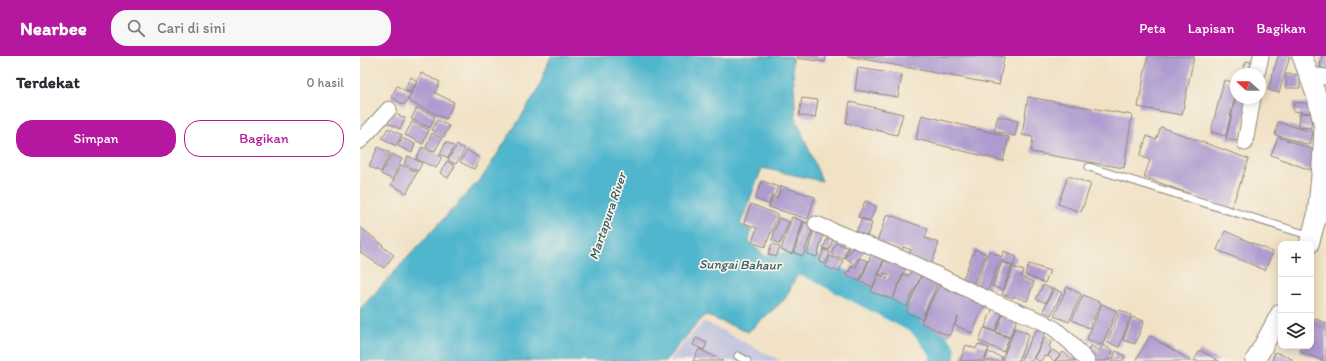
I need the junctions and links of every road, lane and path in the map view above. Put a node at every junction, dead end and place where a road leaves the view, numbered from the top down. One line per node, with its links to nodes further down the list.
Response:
1 (1261, 56): 3 (street)
2 (1302, 56): 4 (street)
3 (1258, 68)
4 (1318, 76): 7 (street)
5 (1252, 104): 9 (street)
6 (389, 109): 8 (street)
7 (1325, 127): 12 (street)
8 (360, 141)
9 (1245, 142)
10 (1089, 167): 12 (lane)
11 (816, 224): 16 (street)
12 (1310, 240)
13 (1278, 319): 17 (street)
14 (738, 356): 15 (lane)
15 (747, 361)
16 (1087, 361)
17 (1255, 361)

